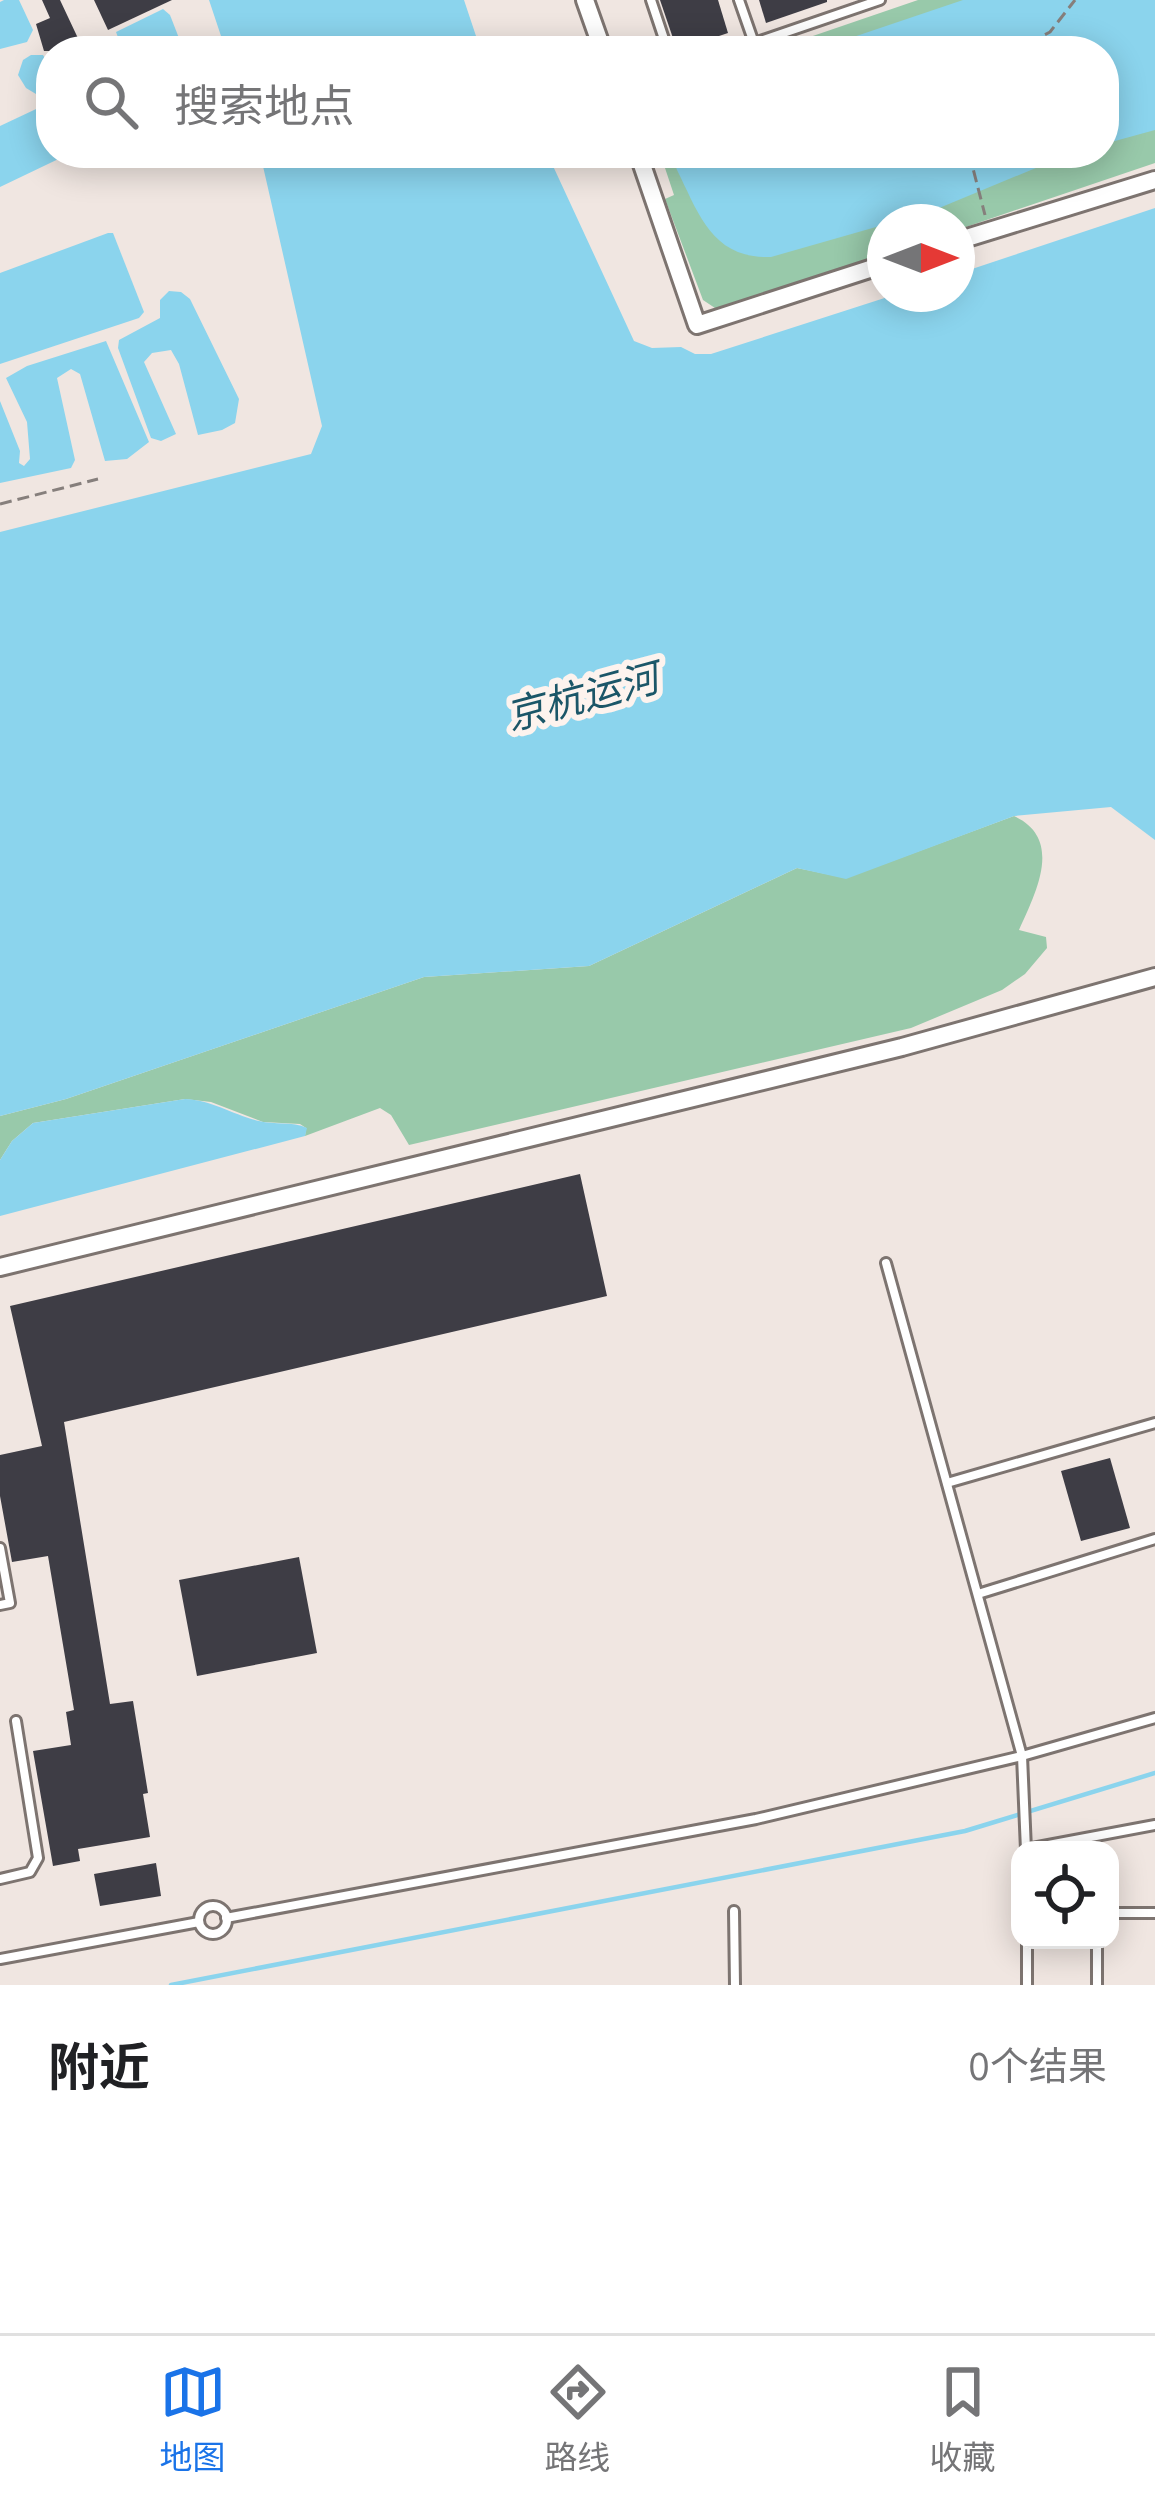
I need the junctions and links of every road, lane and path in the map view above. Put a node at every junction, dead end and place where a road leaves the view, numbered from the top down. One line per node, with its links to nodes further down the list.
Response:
1 (585, 0): 8 (street)
2 (651, 0): 9 (lane)
3 (740, 0): 10 (lane)
4 (837, 0): 7 (lane)
5 (880, 0): 7 (lane)
6 (1075, 0): 12 (path)
7 (841, 14): 11 (lane)
8 (598, 36)
9 (663, 36)
10 (752, 36)
11 (775, 36)
12 (1042, 36)
13 (643, 168): 18 (street)
14 (973, 168): 16 (path)
15 (1155, 180): 16 (street)
16 (989, 231): 17 (street)
17 (975, 235)
18 (867, 270)
19 (98, 479): 20 (path)
20 (0, 504)
21 (1155, 977): 23 (street)
22 (886, 1263): 25 (lane)
23 (0, 1267)
24 (1155, 1424): 25 (lane)
25 (947, 1483): 28 (lane)
26 (1155, 1539): 28 (lane)
27 (0, 1548): 29 (lane)
28 (977, 1594): 32 (lane)
29 (0, 1605)
30 (1155, 1718): 32 (lane)
31 (16, 1721): 38 (lane)
32 (1022, 1756): 35 (lane); 42 (lane)
33 (1155, 1825): 34 (lane)
34 (1097, 1836): 36 (lane); 37 (lane)
35 (1026, 1841)
36 (1072, 1841)
37 (1097, 1841)
38 (0, 1879)
39 (734, 1912): 47 (lane)
40 (1119, 1913): 41 (lane)
41 (1155, 1913)
42 (226, 1918): 43 (lane); 43 (lane)
43 (199, 1922): 46 (lane)
44 (1027, 1949): 48 (lane)
45 (1097, 1949): 49 (lane)
46 (0, 1958)
47 (735, 1985)
48 (1027, 1985)
49 (1097, 1985)

